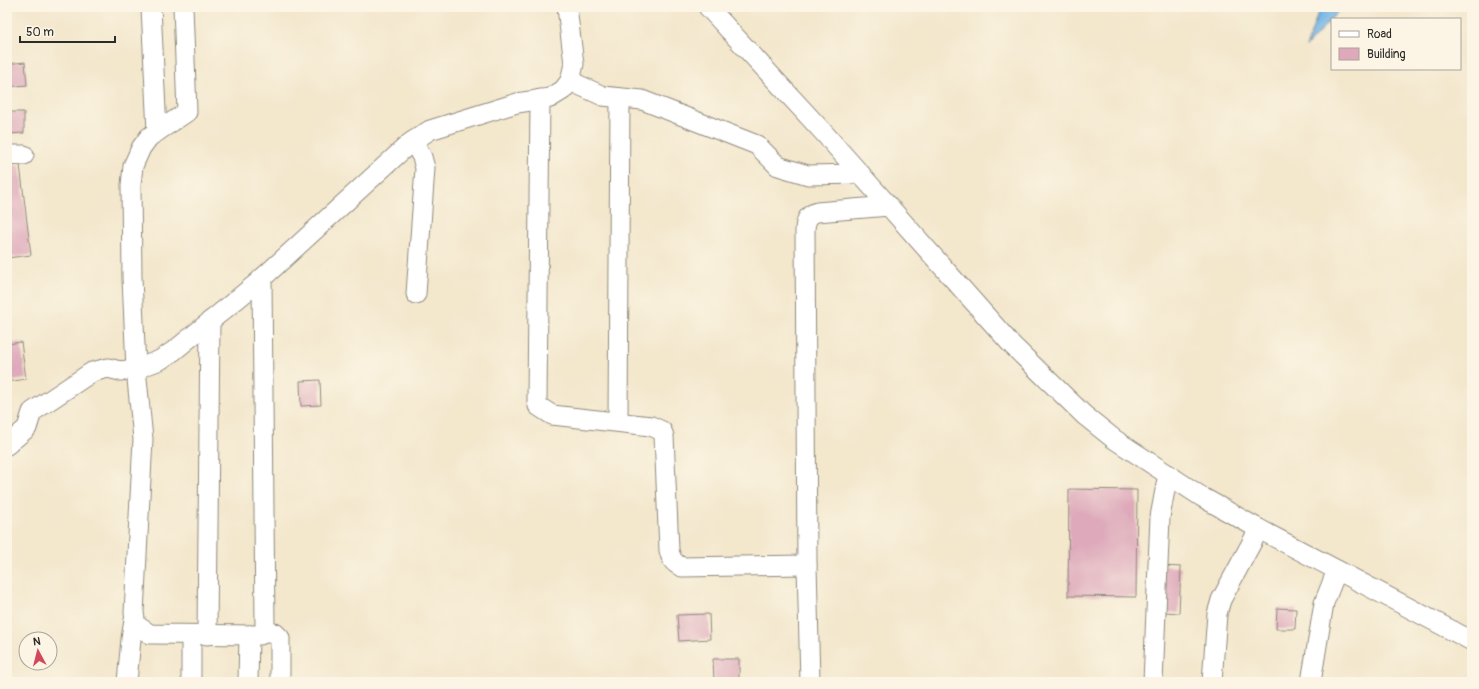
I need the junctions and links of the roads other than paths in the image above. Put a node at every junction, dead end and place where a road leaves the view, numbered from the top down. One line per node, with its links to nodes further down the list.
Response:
1 (151, 7): 8 (street)
2 (183, 7): 8 (street)
3 (567, 7): 5 (street)
4 (708, 7): 10 (street)
5 (570, 81): 6 (street); 7 (street)
6 (620, 98): 10 (street); 16 (street)
7 (540, 99): 9 (street); 16 (street)
8 (157, 132): 15 (street)
9 (413, 141): 12 (street); 13 (street)
10 (861, 174): 11 (street)
11 (889, 206): 18 (street); 20 (street)
12 (262, 278): 14 (street); 23 (street)
13 (416, 294)
14 (210, 321): 15 (street); 24 (street)
15 (136, 369): 17 (street); 22 (street)
16 (618, 422): 20 (street)
17 (7, 445)
18 (1168, 474): 19 (street); 31 (street)
19 (1259, 529): 21 (street); 32 (street)
20 (808, 565): 30 (street)
21 (1337, 570): 25 (street); 33 (street)
22 (134, 620): 24 (street); 26 (street)
23 (256, 634): 24 (street); 28 (street); 29 (street)
24 (199, 635): 27 (street)
25 (1472, 641)
26 (127, 682)
27 (191, 682)
28 (248, 682)
29 (280, 682)
30 (810, 682)
31 (1153, 682)
32 (1212, 682)
33 (1311, 682)

